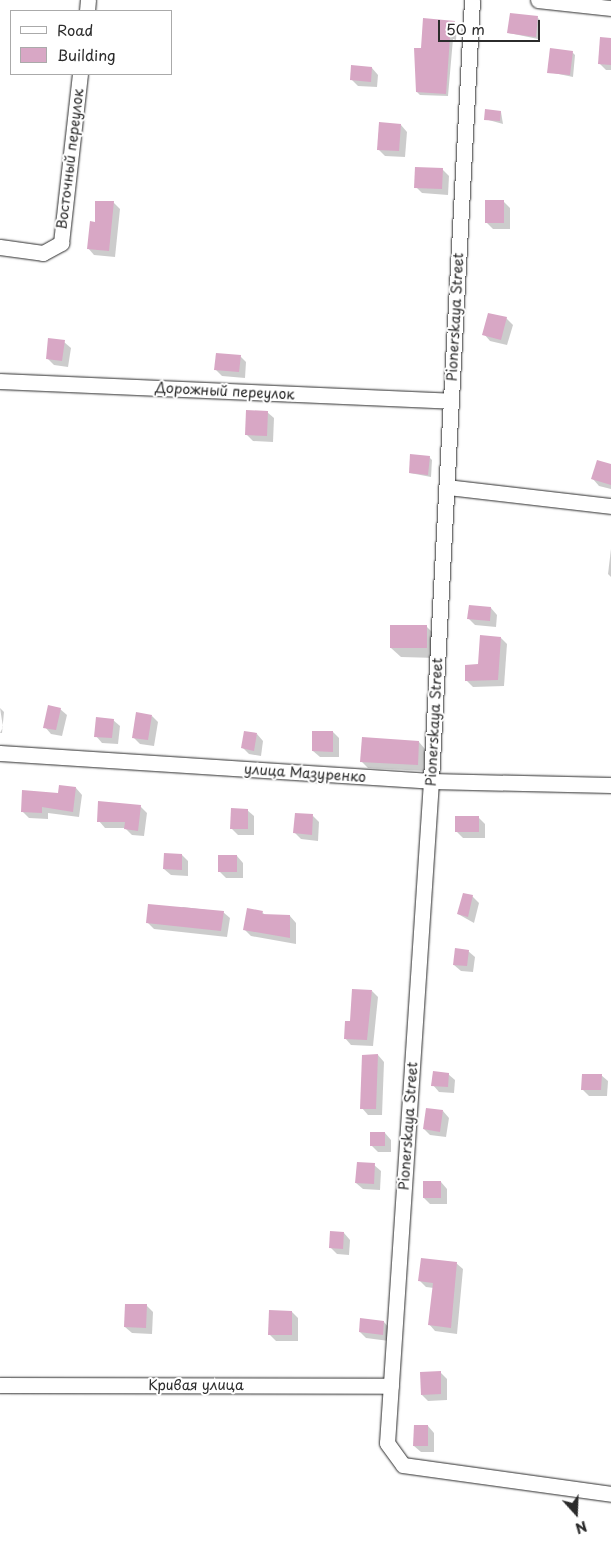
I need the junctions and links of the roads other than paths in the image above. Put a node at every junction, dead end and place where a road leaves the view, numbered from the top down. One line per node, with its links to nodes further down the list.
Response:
1 (472, 0): 7 (street, Pionerskaya Street)
2 (538, 0): 3 (street)
3 (611, 8)
4 (80, 75): 5 (street, Восточный переулок)
5 (0, 247)
6 (0, 381): 7 (street, Дорожный переулок)
7 (450, 401): 8 (street, Pionerskaya Street)
8 (447, 486): 9 (street); 11 (street, Pionerskaya Street)
9 (611, 506)
10 (0, 753): 11 (street, улица Мазуренко)
11 (431, 782): 12 (street, улица Мазуренко); 14 (street, Pionerskaya Street)
12 (611, 785)
13 (0, 1385): 14 (street, Кривая улица)
14 (391, 1386): 15 (street, Pionerskaya Street)
15 (611, 1494)

